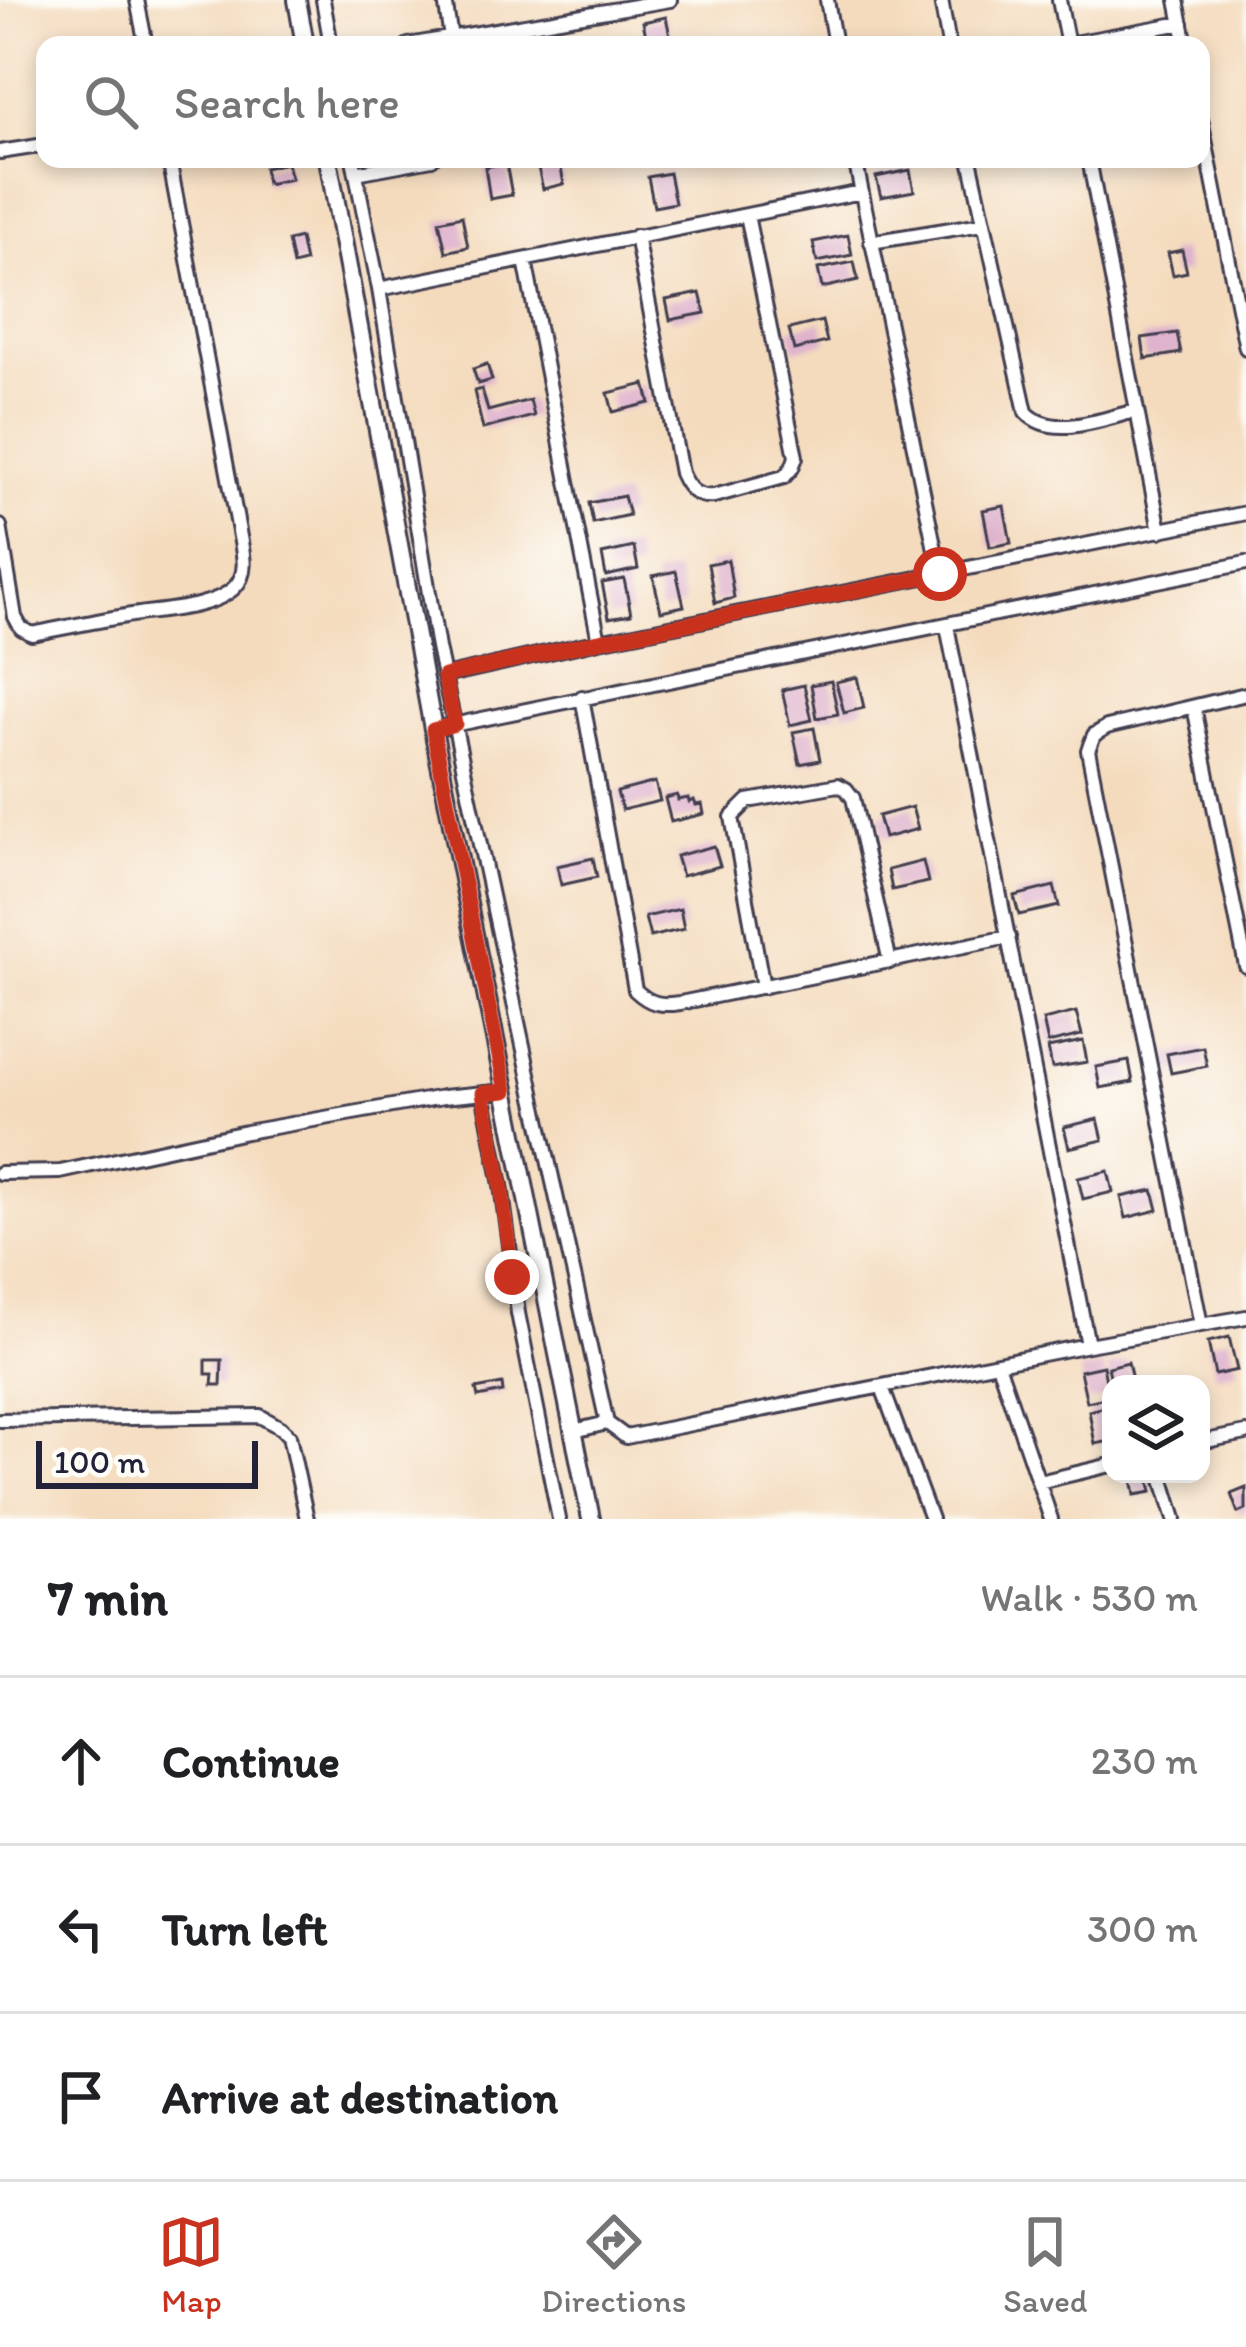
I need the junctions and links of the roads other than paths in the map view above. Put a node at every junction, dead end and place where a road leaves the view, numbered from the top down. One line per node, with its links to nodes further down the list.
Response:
1 (137, 0): 13 (street)
2 (297, 0): 14 (street)
3 (323, 0): 15 (street)
4 (445, 0): 16 (street)
5 (570, 0): 11 (street)
6 (670, 0): 11 (street)
7 (827, 0): 18 (street)
8 (941, 0): 19 (street)
9 (1059, 0): 20 (street)
10 (1177, 0): 12 (street)
11 (573, 18): 17 (street)
12 (1182, 23): 21 (street); 22 (street)
13 (144, 36)
14 (303, 36)
15 (329, 36)
16 (451, 36)
17 (463, 36)
18 (833, 36)
19 (948, 36)
20 (1066, 36)
21 (1111, 36)
22 (1184, 36)
23 (36, 146): 24 (street)
24 (0, 152)
25 (1210, 164): 39 (street)
26 (171, 168): 42 (street)
27 (330, 168): 53 (street)
28 (355, 168): 38 (street)
29 (857, 168): 32 (street)
30 (972, 168): 34 (street)
31 (1091, 168): 40 (street)
32 (861, 192): 33 (street); 36 (street)
33 (747, 215): 35 (street); 35 (street)
34 (982, 224): 36 (street); 40 (street)
35 (636, 236): 37 (street)
36 (871, 242): 45 (street)
37 (525, 260): 38 (street); 47 (street)
38 (379, 290): 48 (street)
39 (1246, 348)
40 (1136, 411): 43 (street)
41 (1246, 513): 43 (street)
42 (0, 526)
43 (1160, 531): 45 (street)
44 (1246, 563): 46 (street)
45 (940, 574): 47 (street)
46 (947, 626): 50 (street); 54 (street)
47 (599, 641): 48 (street)
48 (444, 676): 52 (street)
49 (1246, 694): 51 (street)
50 (582, 697): 52 (street); 57 (street)
51 (1194, 706): 56 (street); 62 (street)
52 (455, 724): 53 (street); 67 (street)
53 (433, 730): 58 (street)
54 (1009, 937): 55 (street); 63 (street)
55 (890, 962): 57 (street); 57 (street)
56 (1246, 966)
57 (764, 987)
58 (506, 1091): 59 (street); 68 (street)
59 (483, 1093): 60 (street); 75 (street)
60 (0, 1173)
61 (1246, 1317): 62 (street)
62 (1201, 1324): 63 (street)
63 (1088, 1345): 64 (street)
64 (998, 1364): 65 (street); 72 (street)
65 (881, 1387): 67 (street); 77 (street)
66 (0, 1420): 74 (street)
67 (608, 1423): 68 (street)
68 (574, 1431): 76 (street)
69 (1246, 1433): 70 (street)
70 (1210, 1440)
71 (1102, 1467): 72 (street)
72 (1039, 1483): 78 (street)
73 (1165, 1483): 79 (street)
74 (307, 1519)
75 (559, 1519)
76 (591, 1519)
77 (931, 1519)
78 (1051, 1519)
79 (1175, 1519)

